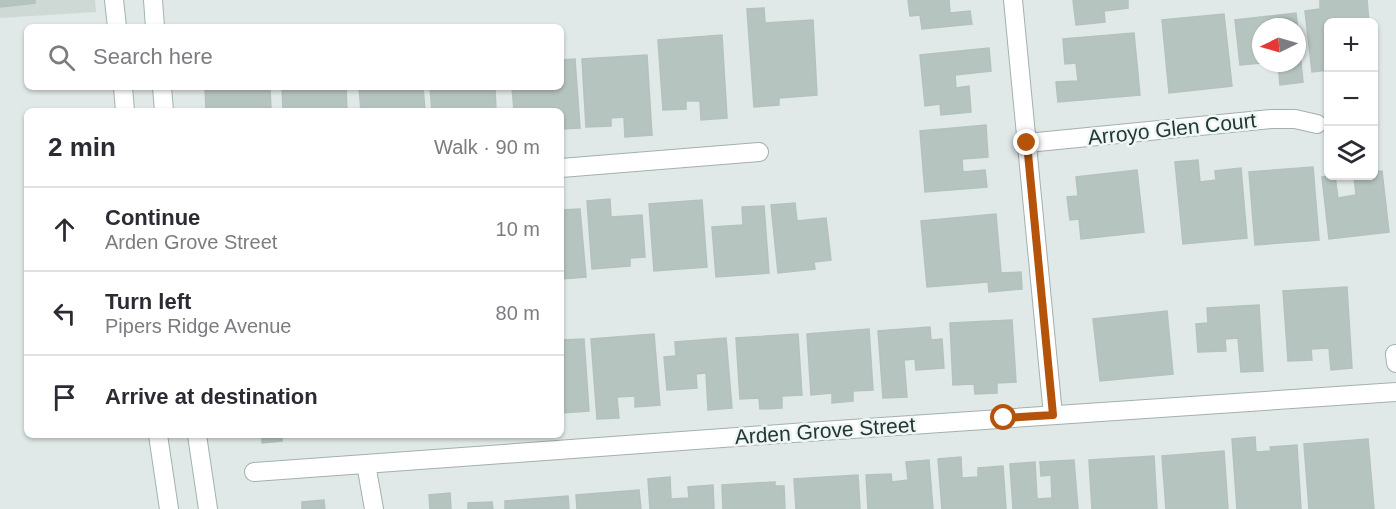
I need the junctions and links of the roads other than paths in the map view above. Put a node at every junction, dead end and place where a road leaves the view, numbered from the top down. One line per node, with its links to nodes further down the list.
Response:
1 (114, 0): 4 (street)
2 (153, 0): 5 (street)
3 (1013, 0): 11 (street)
4 (117, 24)
5 (155, 24)
6 (123, 90): 8 (street)
7 (162, 90): 9 (street)
8 (125, 108)
9 (164, 108)
10 (1317, 124): 11 (street, Arroyo Glen Court)
11 (1027, 143): 15 (street)
12 (759, 152): 13 (street)
13 (564, 168)
14 (1396, 392): 15 (street, Arden Grove Street)
15 (1053, 415): 18 (street, Arden Grove Street)
16 (158, 438): 20 (street)
17 (197, 438): 21 (street)
18 (366, 464): 19 (street, Arden Grove Street); 22 (street)
19 (254, 472)
20 (169, 509)
21 (208, 509)
22 (374, 509)

